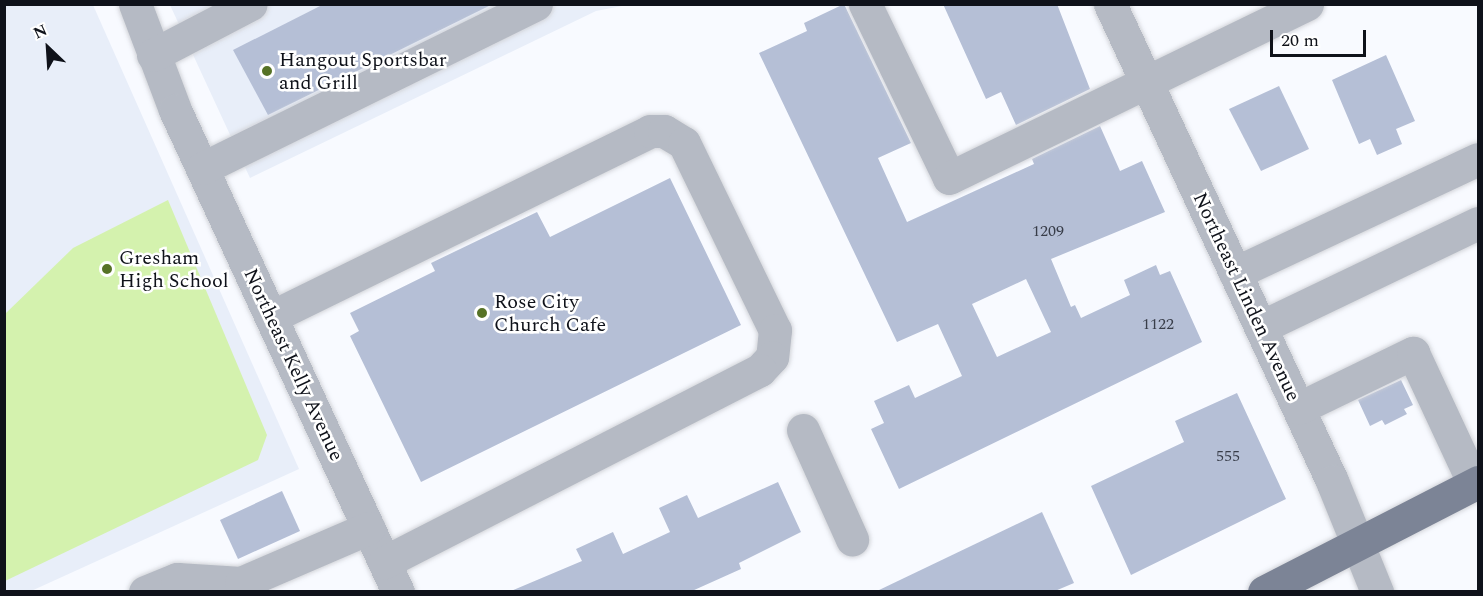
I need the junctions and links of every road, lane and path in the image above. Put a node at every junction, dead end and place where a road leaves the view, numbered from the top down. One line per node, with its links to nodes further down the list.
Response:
1 (135, 4): 7 (street, Northeast Kelly Avenue)
2 (251, 4): 7 (street)
3 (536, 4): 10 (street)
4 (865, 4): 8 (street)
5 (1110, 4): 8 (street, Northeast Linden Avenue)
6 (1307, 4): 8 (street)
7 (153, 55): 10 (street, Northeast Kelly Avenue)
8 (1146, 82): 12 (street, Northeast Linden Avenue)
9 (1479, 159): 12 (street)
10 (202, 168): 13 (street, Northeast Kelly Avenue)
11 (1479, 223): 14 (street)
12 (1235, 273): 14 (street, Northeast Linden Avenue)
13 (271, 317): 18 (street, Northeast Kelly Avenue); 21 (street)
14 (1261, 327): 15 (street, Northeast Linden Avenue)
15 (1299, 408): 17 (street); 20 (street, Northeast Linden Avenue)
16 (804, 430): 19 (street)
17 (1476, 483): 20 (main road)
18 (369, 528): 21 (street, Northeast Kelly Avenue); 22 (street)
19 (852, 539)
20 (1357, 544): 23 (main road); 24 (street, Northeast Linden Avenue)
21 (391, 577)
22 (145, 591)
23 (1264, 591)
24 (1377, 591)

